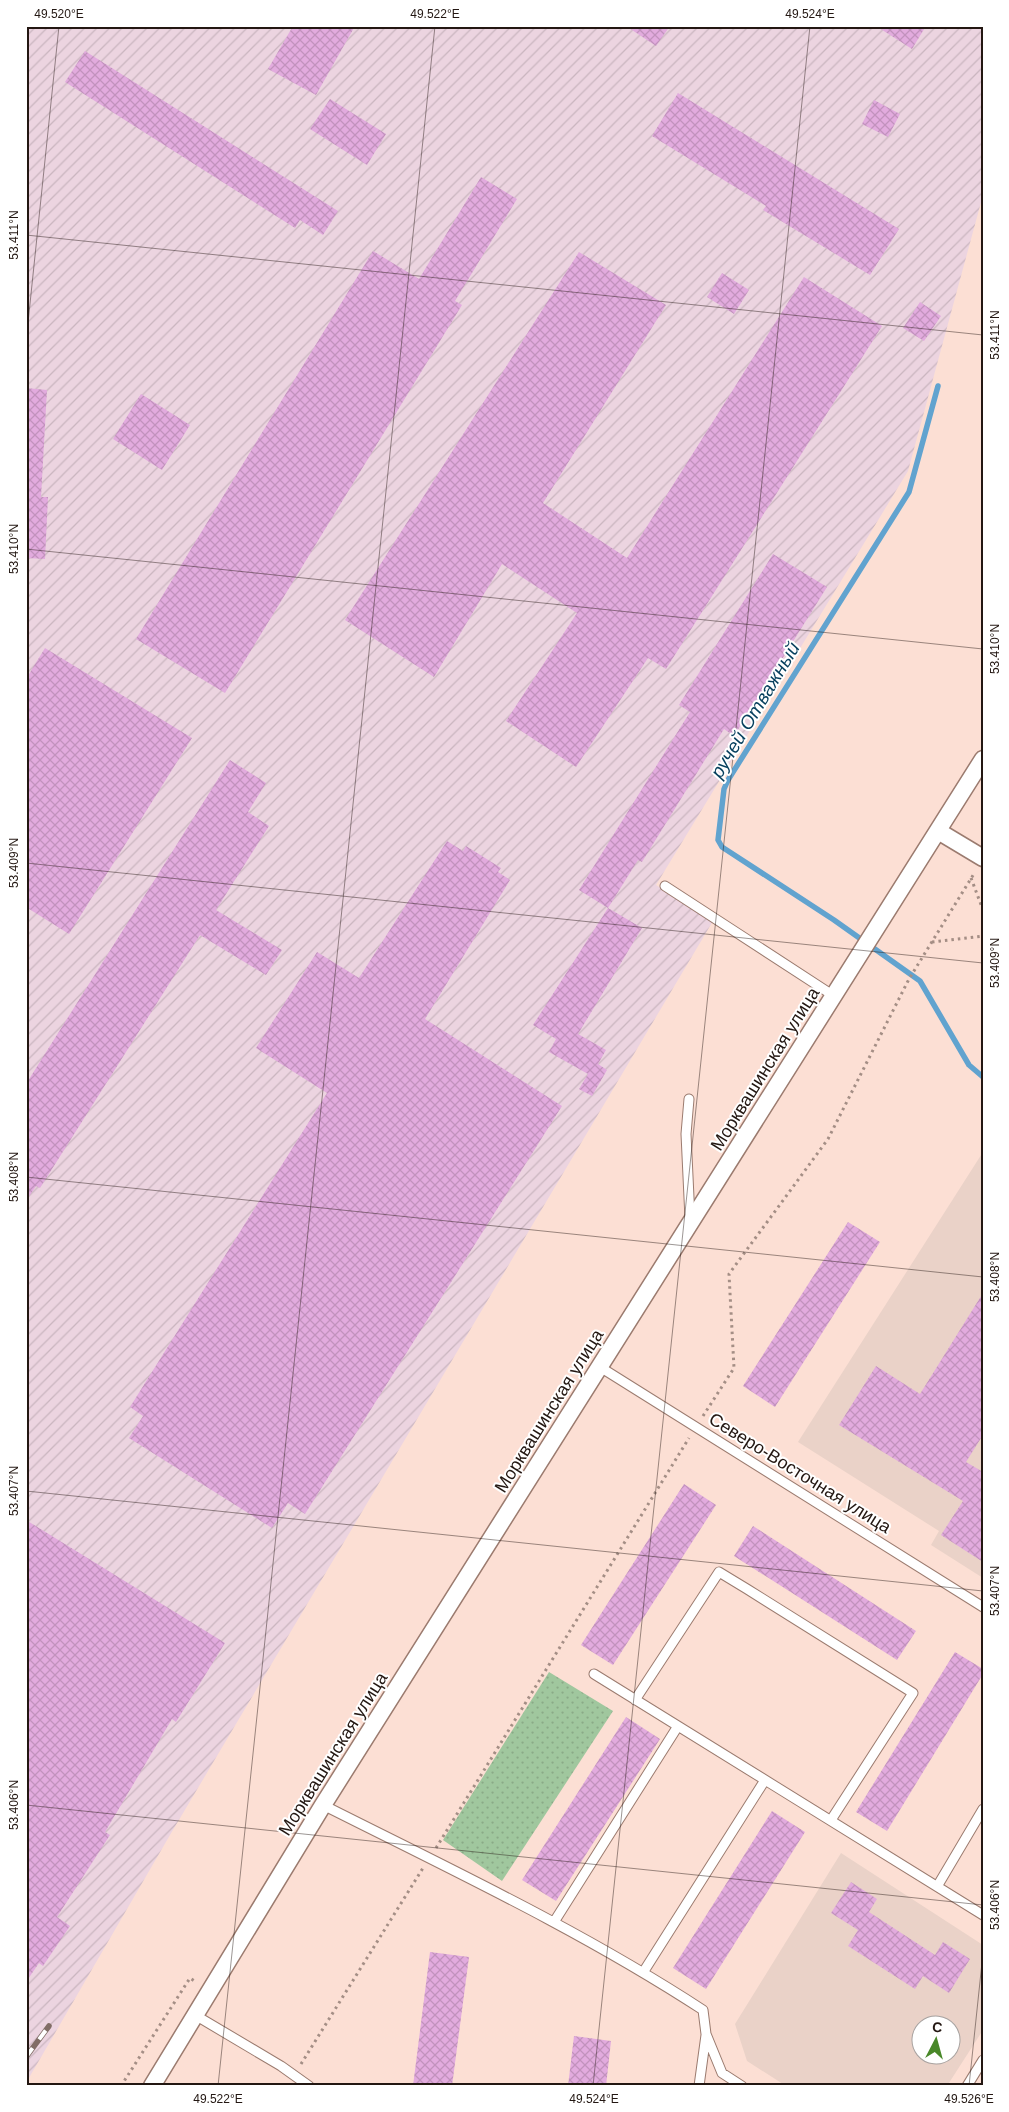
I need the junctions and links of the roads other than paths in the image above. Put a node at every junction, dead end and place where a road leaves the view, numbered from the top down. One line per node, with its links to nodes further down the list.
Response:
1 (983, 759): 2 (street, Морквашинская улица)
2 (938, 832): 3 (street); 5 (street, Морквашинская улица)
3 (983, 858)
4 (665, 886): 5 (lane)
5 (834, 996): 7 (street, Морквашинская улица)
6 (689, 1099): 7 (lane)
7 (691, 1224): 8 (street, Морквашинская улица)
8 (600, 1367): 9 (lane, Северо-Восточная улица); 14 (street, Морквашинская улица)
9 (983, 1607)
10 (594, 1674): 11 (lane)
11 (635, 1700): 12 (lane); 16 (lane)
12 (678, 1726): 13 (lane); 19 (lane)
13 (765, 1780): 16 (lane); 20 (lane)
14 (323, 1805): 19 (lane); 21 (street, Морквашинская улица)
15 (983, 1809): 17 (lane)
16 (831, 1820): 17 (lane)
17 (938, 1885): 18 (lane)
18 (983, 1915)
19 (554, 1922): 20 (lane)
20 (644, 1972): 22 (lane)
21 (195, 2015): 24 (street, Морквашинская улица); 25 (lane)
22 (706, 2034): 26 (lane); 27 (lane)
23 (983, 2060): 28 (lane)
24 (152, 2086)
25 (309, 2086)
26 (699, 2086)
27 (742, 2086)
28 (967, 2086)

